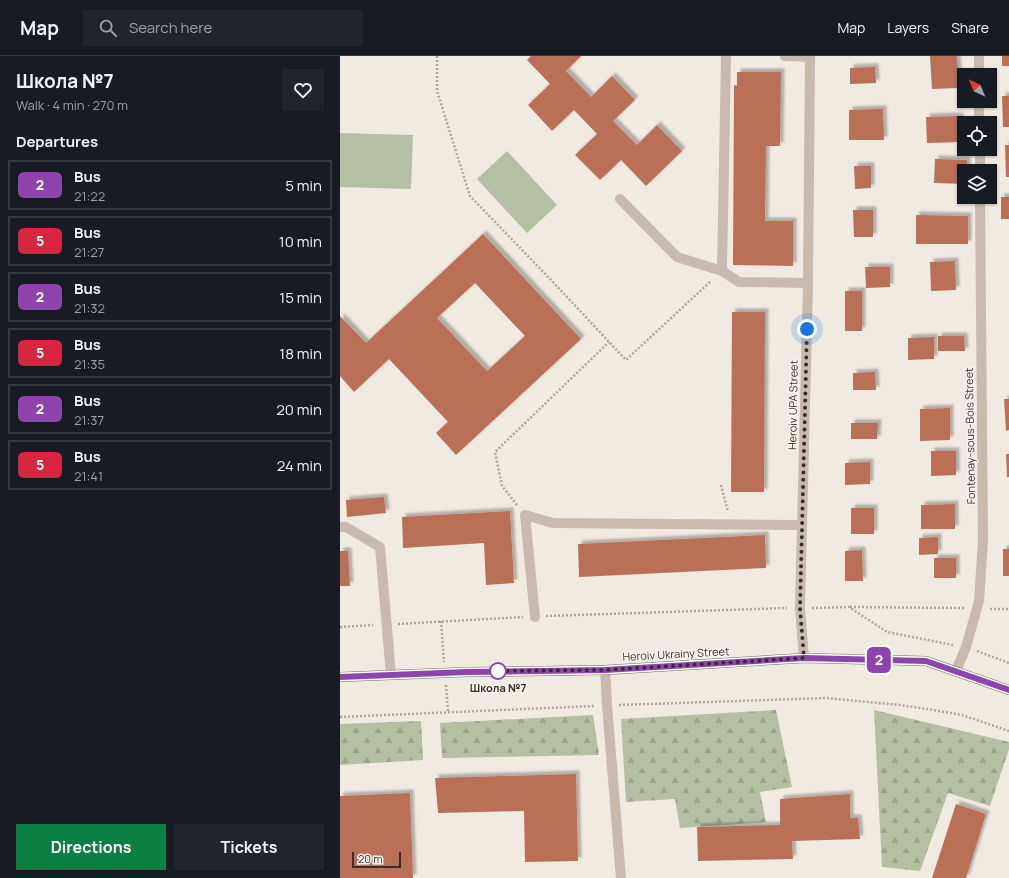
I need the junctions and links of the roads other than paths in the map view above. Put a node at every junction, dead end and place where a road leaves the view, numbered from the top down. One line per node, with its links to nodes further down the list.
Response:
1 (726, 56): 8 (street)
2 (785, 56): 3 (street)
3 (810, 56): 9 (street, Heroiv UPA Street)
4 (979, 56): 5 (street)
5 (979, 68)
6 (620, 199): 8 (street)
7 (980, 204): 15 (street, Fontenay-sous-Bois Street)
8 (722, 271): 9 (street)
9 (808, 283): 10 (street, Heroiv UPA Street)
10 (802, 525): 12 (street); 13 (street, Heroiv UPA Street)
11 (340, 527): 16 (street)
12 (535, 617)
13 (804, 658): 14 (main road, Heroiv Ukrainy Street); 15 (main road, Heroiv Ukrainy Street)
14 (605, 670): 16 (main road, Heroiv Ukrainy Street); 19 (street)
15 (956, 671): 18 (main road, Heroiv Ukrainy Street)
16 (391, 675): 17 (main road, Heroiv Ukrainy Street)
17 (340, 677)
18 (1009, 690)
19 (621, 878)

